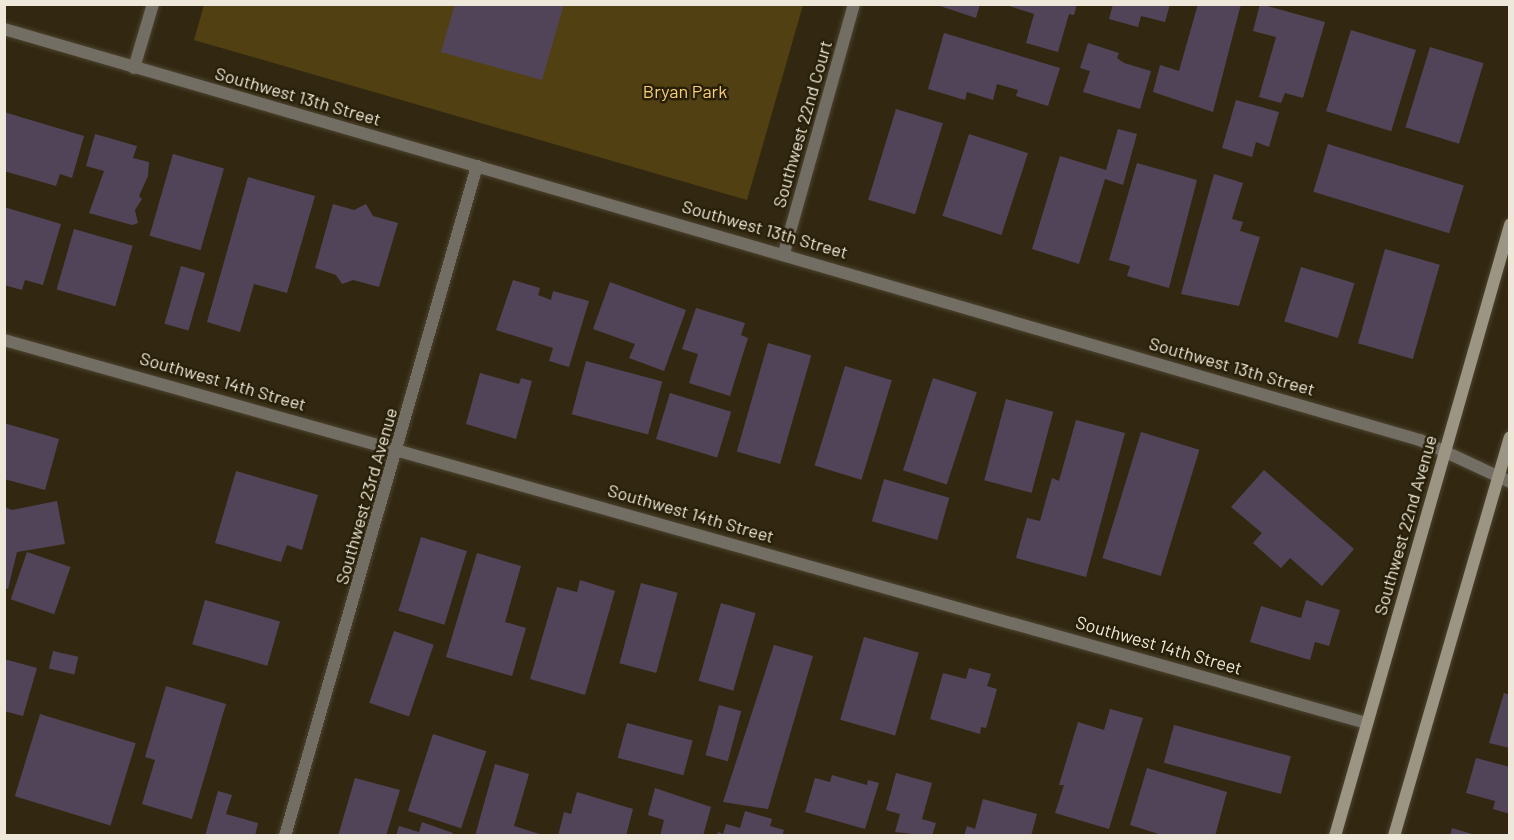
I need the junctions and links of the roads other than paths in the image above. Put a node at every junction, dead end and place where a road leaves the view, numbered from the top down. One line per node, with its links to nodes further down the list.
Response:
1 (153, 4): 4 (street)
2 (855, 4): 7 (street, Southwest 22nd Court)
3 (4, 29): 4 (street, Southwest 13th Street)
4 (134, 68): 5 (street, Southwest 13th Street)
5 (477, 166): 7 (street, Southwest 13th Street); 10 (street, Southwest 23rd Avenue)
6 (1509, 225): 11 (main road, Southwest 22nd Avenue)
7 (784, 253): 11 (street, Southwest 13th Street)
8 (4, 339): 10 (street, Southwest 14th Street)
9 (1509, 438): 12 (main road)
10 (399, 449): 13 (street, Southwest 14th Street); 14 (street, Southwest 23rd Avenue)
11 (1445, 450): 12 (street, Southwest 13th Street); 13 (main road, Southwest 22nd Avenue)
12 (1504, 479): 16 (main road)
13 (1367, 723): 15 (main road, Southwest 22nd Avenue)
14 (285, 836)
15 (1335, 836)
16 (1394, 836)

